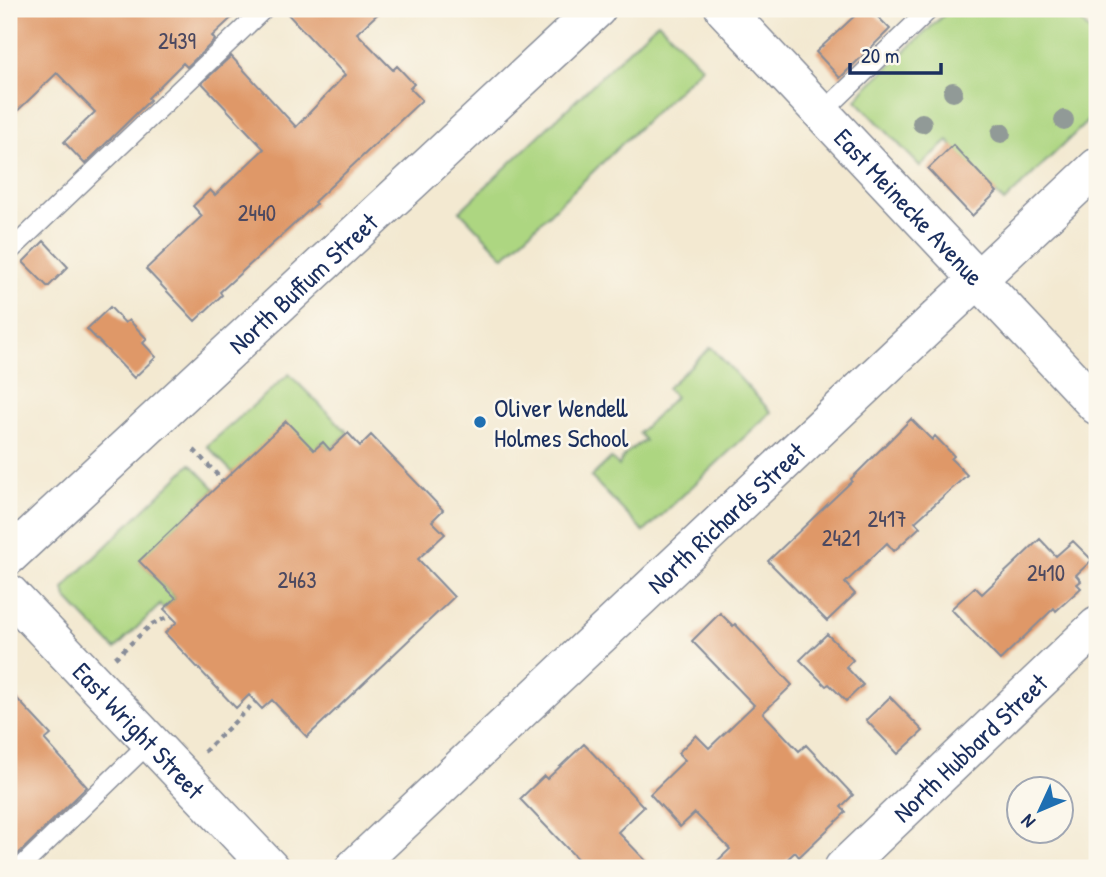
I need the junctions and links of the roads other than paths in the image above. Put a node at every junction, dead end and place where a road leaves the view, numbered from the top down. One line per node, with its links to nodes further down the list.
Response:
1 (264, 9): 7 (lane)
2 (597, 9): 10 (street, North Buffum Street)
3 (724, 9): 5 (street, East Meinecke Avenue)
4 (930, 9): 5 (lane)
5 (823, 112): 8 (street, East Meinecke Avenue)
6 (1097, 167): 8 (street, North Richards Street)
7 (9, 252)
8 (978, 280): 9 (street, East Meinecke Avenue); 16 (street, North Richards Street)
9 (1097, 406)
10 (9, 556)
11 (9, 593): 13 (street, East Wright Street)
12 (1097, 625): 17 (street, North Hubbard Street)
13 (150, 742): 14 (lane); 15 (street, East Wright Street)
14 (20, 868)
15 (270, 868)
16 (354, 868)
17 (843, 868)

